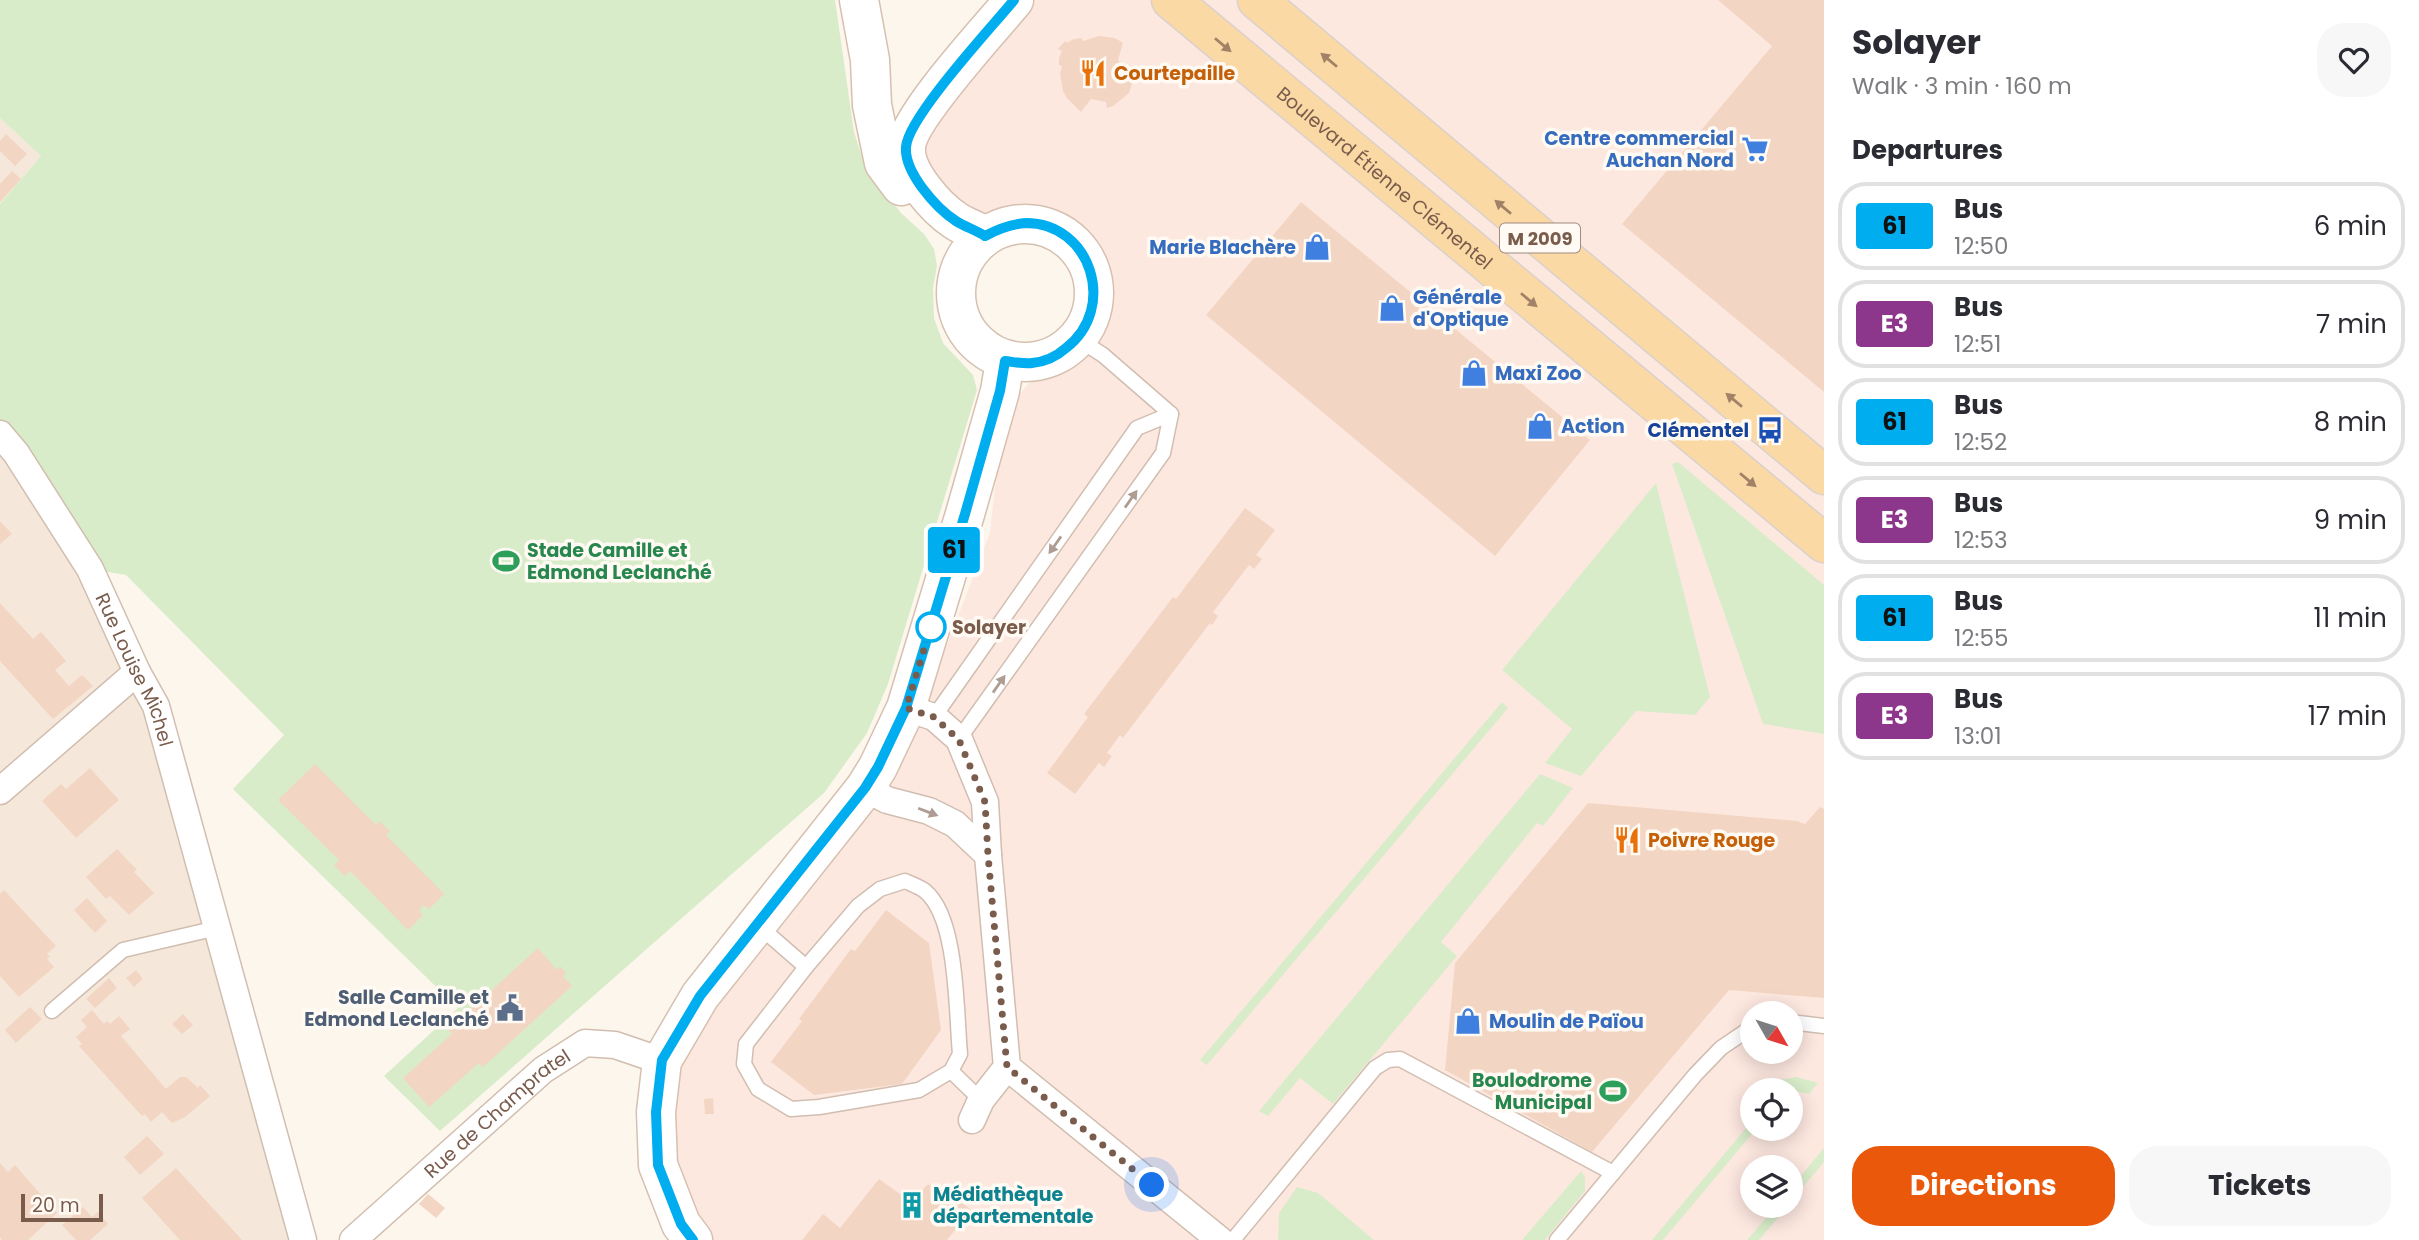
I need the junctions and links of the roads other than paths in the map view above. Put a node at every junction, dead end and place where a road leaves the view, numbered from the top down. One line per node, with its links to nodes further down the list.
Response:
1 (859, 0): 5 (street)
2 (1014, 0): 6 (street)
3 (1171, 0): 14 (main road, Boulevard Étienne Clémentel / M 2009, one-way to 14)
4 (1257, 0): 13 (main road, M 2009, one-way to 4)
5 (870, 60): 6 (street); 8 (street)
6 (925, 110): 7 (street)
7 (985, 236): 8 (street); 9 (street)
8 (961, 267): 10 (street)
9 (1078, 339): 10 (street); 11 (lane)
10 (1005, 361): 16 (street)
11 (1171, 414): 16 (lane, one-way to 16); 17 (lane, one-way to 11)
12 (0, 435): 15 (street, Rue Louise Michel)
13 (1824, 475)
14 (1824, 543)
15 (137, 672): 18 (street); 22 (street, Rue Louise Michel)
16 (920, 713): 17 (street); 19 (street)
17 (959, 740): 20 (street)
18 (1, 788)
19 (865, 788): 20 (street, one-way to 20); 21 (street)
20 (988, 855): 29 (street)
21 (756, 923): 23 (lane); 28 (street)
22 (217, 928): 24 (lane); 34 (street, Rue Louise Michel)
23 (806, 967): 30 (lane); 30 (lane)
24 (52, 1011)
25 (1803, 1024): 26 (lane)
26 (1824, 1026)
27 (1740, 1035): 32 (lane)
28 (662, 1060): 35 (street, Rue de Champratel); 36 (street)
29 (1007, 1067): 31 (street); 33 (street)
30 (951, 1071): 31 (lane)
31 (976, 1110)
32 (1613, 1173): 33 (lane); 37 (lane)
33 (1219, 1239)
34 (303, 1240)
35 (353, 1240)
36 (693, 1240)
37 (1557, 1240)

